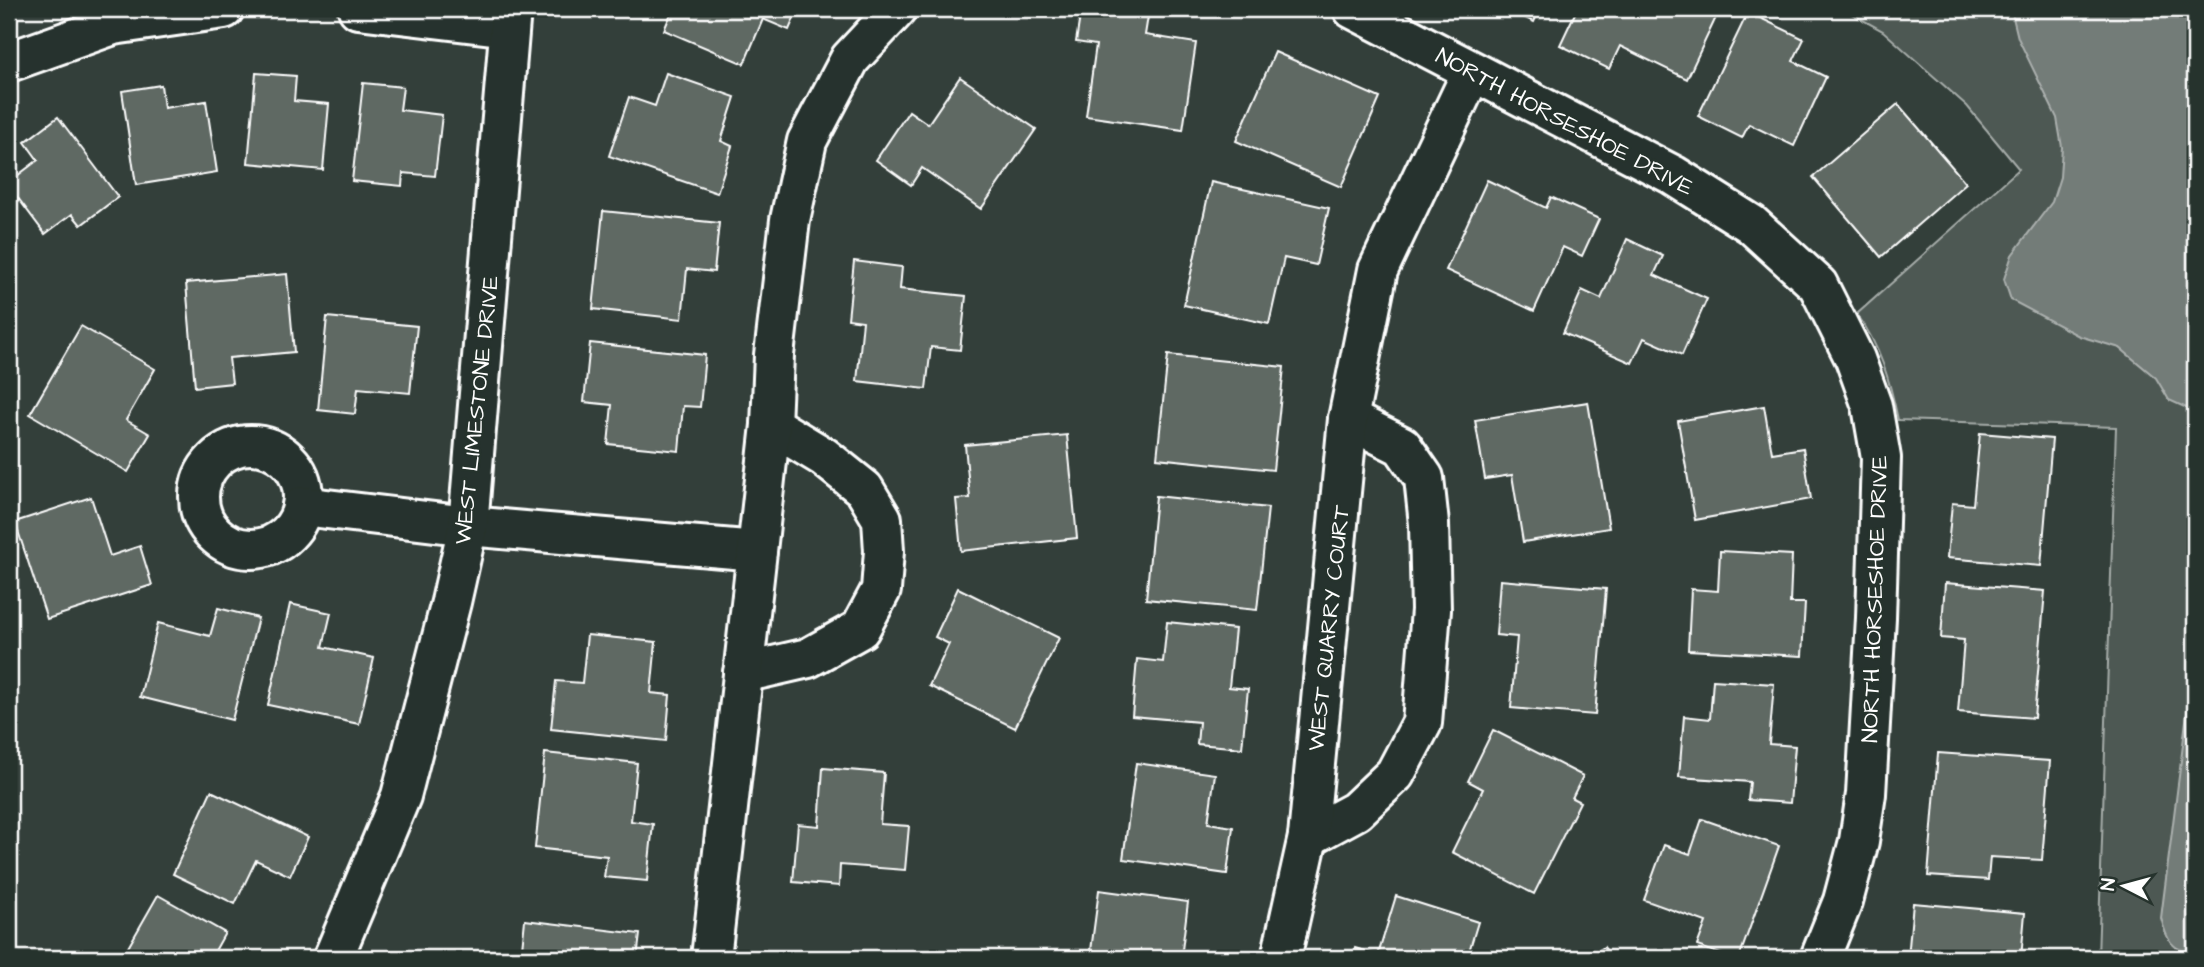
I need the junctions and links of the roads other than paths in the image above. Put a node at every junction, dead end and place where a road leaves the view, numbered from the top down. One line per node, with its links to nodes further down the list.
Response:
1 (224, 9): 6 (street)
2 (358, 9): 5 (street)
3 (897, 9): 9 (street)
4 (1353, 9): 7 (street, NORTH HORSESHOE DRIVE)
5 (510, 18): 11 (street, WEST LIMESTONE DRIVE)
6 (9, 62)
7 (1472, 72): 8 (street, WEST QUARRY COURT); 18 (street, NORTH HORSESHOE DRIVE)
8 (1348, 419): 14 (street, WEST QUARRY COURT); 14 (street)
9 (771, 425): 12 (street); 13 (street)
10 (302, 506): 11 (street)
11 (468, 526): 12 (street); 15 (street, WEST LIMESTONE DRIVE)
12 (757, 551): 13 (street)
13 (743, 673): 16 (street)
14 (1308, 836): 17 (street, WEST QUARRY COURT)
15 (333, 958)
16 (711, 958)
17 (1281, 958)
18 (1821, 958)

